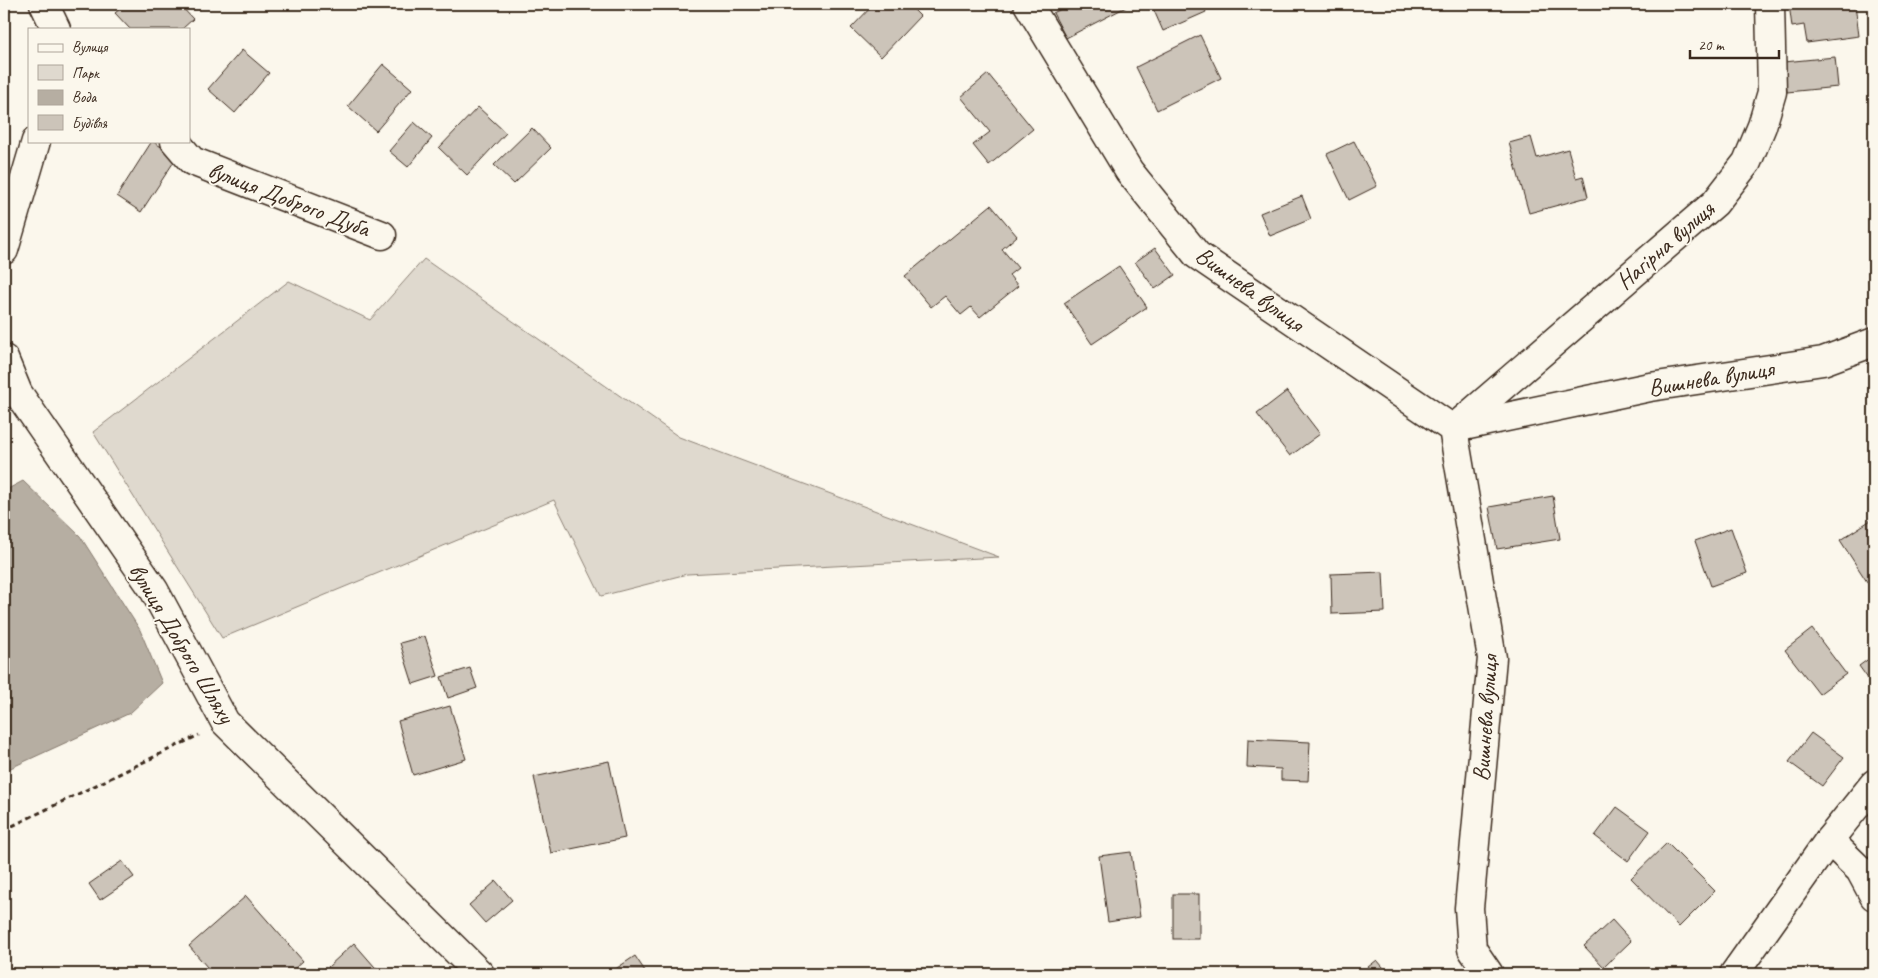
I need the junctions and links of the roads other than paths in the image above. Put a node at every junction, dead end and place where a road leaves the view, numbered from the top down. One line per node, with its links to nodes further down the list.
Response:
1 (44, 4): 4 (street)
2 (1028, 4): 12 (street, Вишнева вулиця)
3 (1770, 4): 12 (street, Нагірна вулиця)
4 (56, 28)
5 (36, 142): 8 (street)
6 (175, 142): 7 (street, вулиця Доброго Дуба)
7 (382, 235)
8 (4, 250)
9 (1874, 342): 12 (street, Вишнева вулиця)
10 (4, 359): 11 (street)
11 (11, 397): 16 (street, вулиця Доброго Шляху)
12 (1453, 429): 17 (street, Вишнева вулиця)
13 (1874, 784): 14 (street)
14 (1829, 840): 15 (street); 18 (street)
15 (1874, 896)
16 (480, 974)
17 (1489, 974)
18 (1734, 974)

